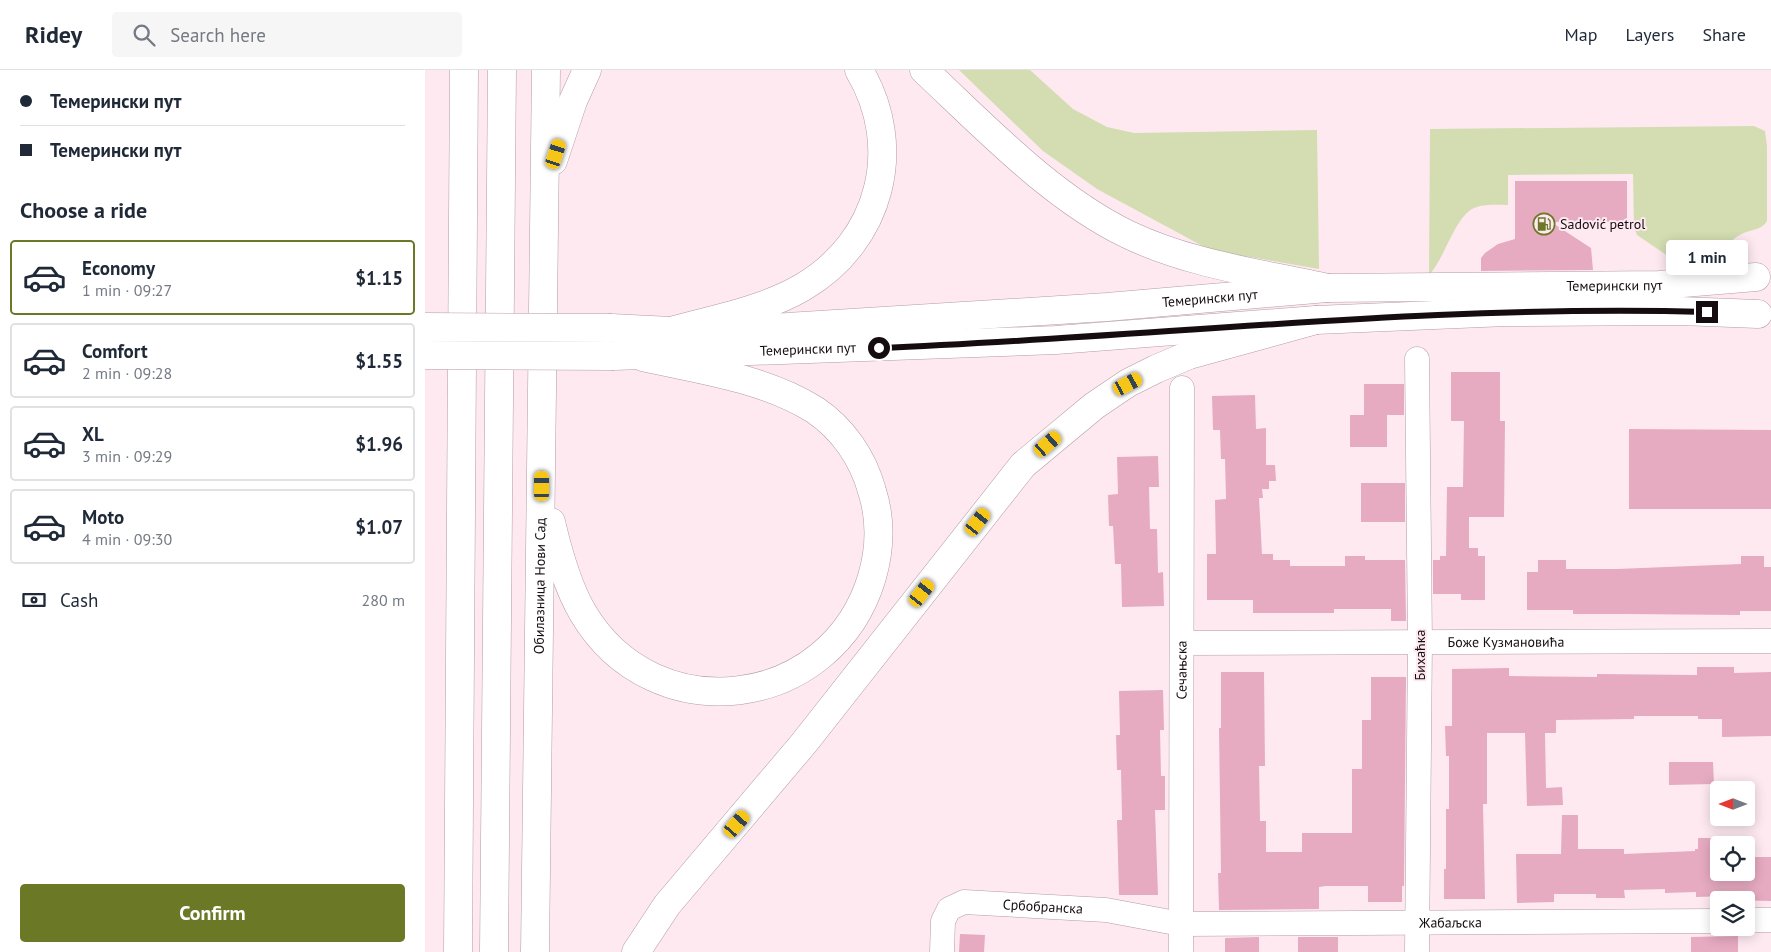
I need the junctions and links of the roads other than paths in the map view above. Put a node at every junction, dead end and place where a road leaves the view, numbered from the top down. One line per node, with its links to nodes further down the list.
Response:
1 (464, 70): 27 (main road)
2 (502, 70): 28 (main road)
3 (546, 70): 7 (main road, Обилазница Нови Сад)
4 (587, 70): 7 (main road)
5 (859, 70): 13 (main road)
6 (924, 70): 9 (main road)
7 (544, 189): 18 (main road, Обилазница Нови Сад)
8 (1764, 269): 9 (main road, Темерински пут); 11 (main road)
9 (1327, 288): 13 (main road, Темерински пут)
10 (1317, 320): 11 (main road, Темерински пут); 15 (main road, Темерински пут); 30 (main road)
11 (1765, 321)
12 (425, 327): 13 (main road, Темерински пут, bridge)
13 (671, 331)
14 (425, 355): 15 (main road, Темерински пут, bridge)
15 (643, 357): 18 (main road)
16 (1417, 359): 20 (street, Бихаћка)
17 (1182, 388): 21 (street, Сечањска)
18 (542, 486): 29 (main road, Обилазница Нови Сад)
19 (1771, 641): 20 (street, Боже Кузмановића)
20 (1420, 642): 21 (street, Боже Кузмановића); 26 (street, Бихаћка)
21 (1181, 643): 25 (street, Сечањска)
22 (1710, 920): 26 (street, Жабаљска)
23 (1755, 920): 24 (street)
24 (1771, 920)
25 (1181, 924): 26 (street, Жабаљска); 31 (street, Србобранска); 32 (street, Сечањска)
26 (1418, 924): 33 (street, Бихаћка)
27 (457, 952)
28 (494, 952)
29 (535, 952)
30 (635, 952)
31 (942, 952)
32 (1181, 952)
33 (1417, 952)

